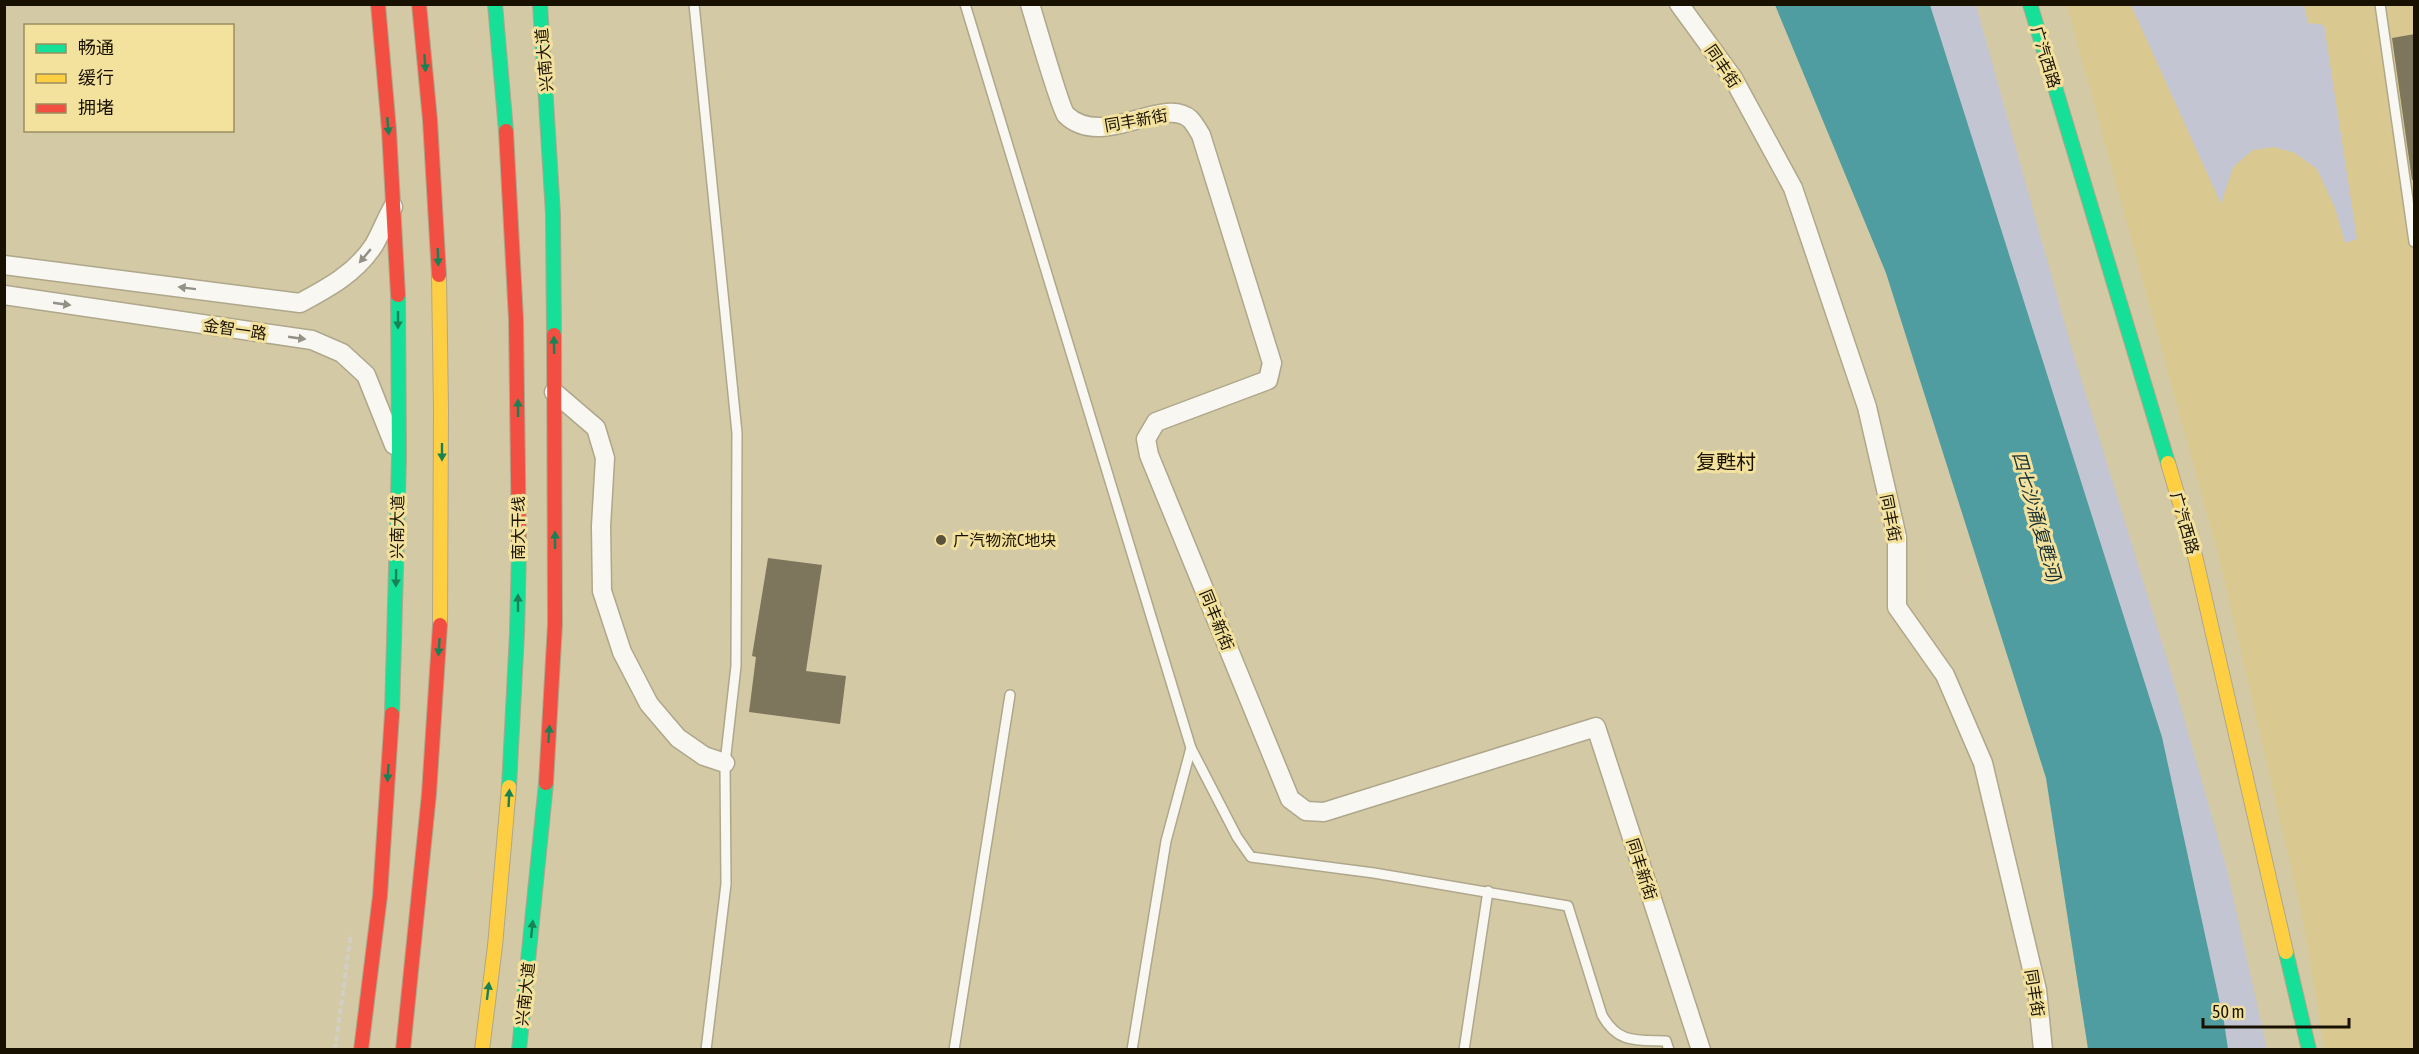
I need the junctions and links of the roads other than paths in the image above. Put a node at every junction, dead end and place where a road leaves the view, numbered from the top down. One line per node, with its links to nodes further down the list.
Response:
1 (378, 4): 11 (main road, 兴南大道, one-way to 11)
2 (419, 4): 22 (main road, one-way to 22)
3 (495, 4): 23 (main road, 南大干线, one-way to 3)
4 (540, 4): 15 (main road, 兴南大道, one-way to 4)
5 (694, 4): 19 (lane)
6 (965, 4): 18 (lane)
7 (1030, 4): 30 (street, 同丰新街)
8 (1679, 4): 31 (street, 同丰街)
9 (2030, 4): 32 (main road, 广汽西路)
10 (2380, 4): 12 (lane)
11 (393, 205): 13 (street, 金智一路, one-way to 13); 16 (main road, 兴南大道, one-way to 16)
12 (2415, 242)
13 (4, 265)
14 (4, 295): 16 (street, 金智一路, one-way to 16)
15 (554, 392): 19 (street); 24 (main road, 兴南大道, one-way to 15)
16 (399, 458): 21 (main road, 兴南大道, one-way to 21)
17 (1010, 695): 26 (lane)
18 (1191, 748): 20 (lane); 27 (lane)
19 (725, 763): 25 (lane)
20 (1488, 891): 28 (lane); 29 (lane)
21 (361, 1050)
22 (403, 1050)
23 (482, 1050)
24 (519, 1050)
25 (706, 1050)
26 (954, 1050)
27 (1132, 1050)
28 (1464, 1050)
29 (1669, 1050)
30 (1701, 1050)
31 (2043, 1050)
32 (2309, 1050)

